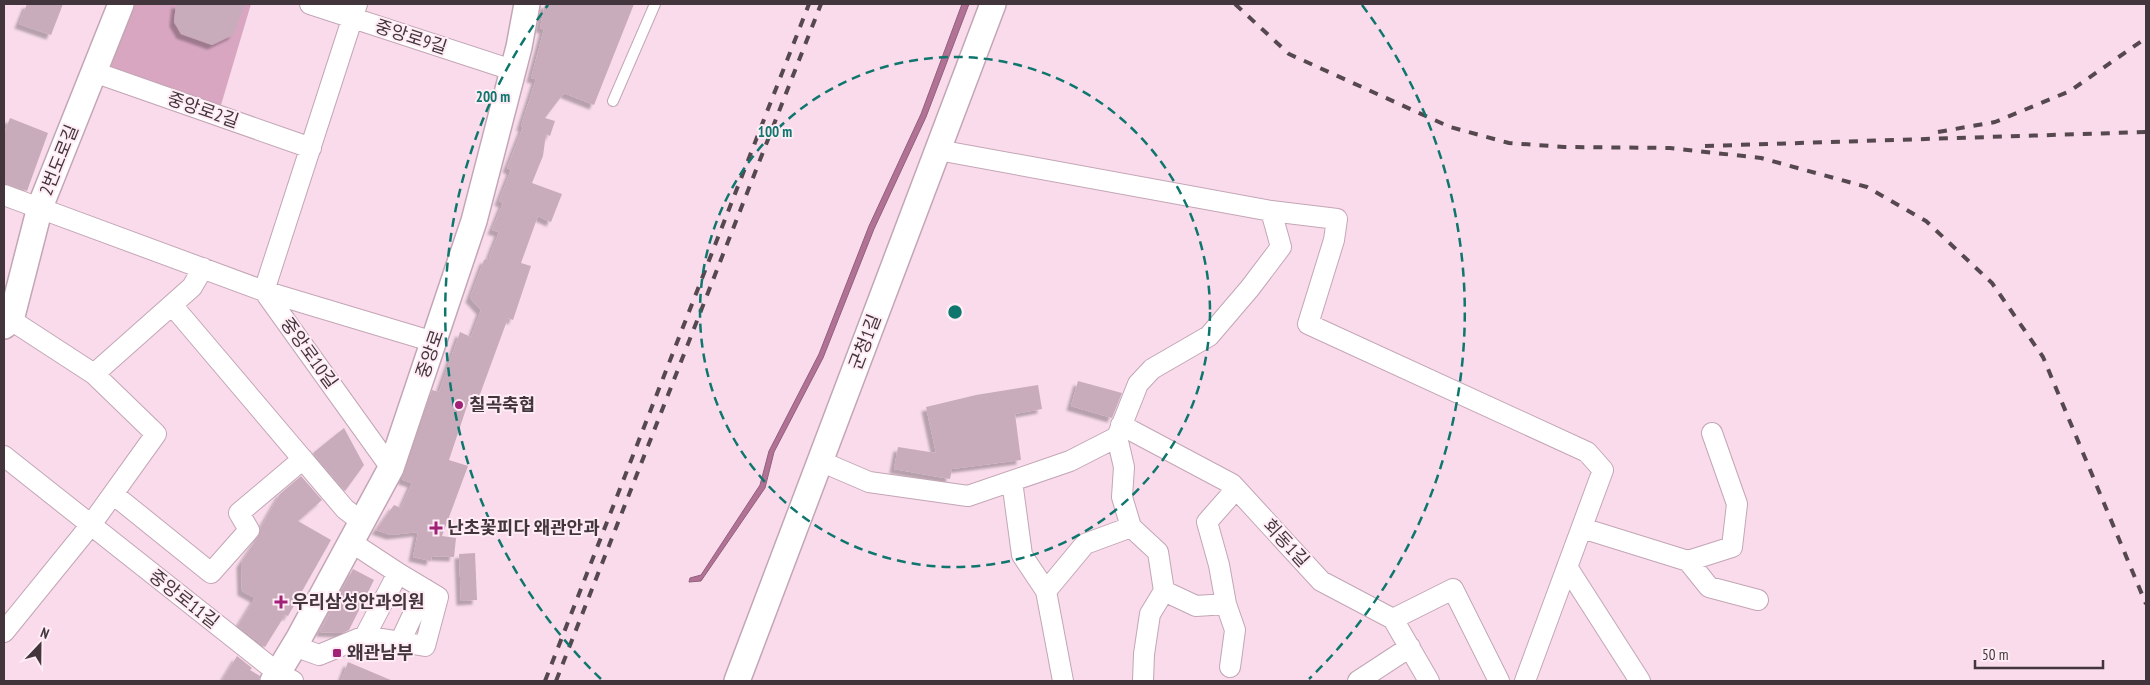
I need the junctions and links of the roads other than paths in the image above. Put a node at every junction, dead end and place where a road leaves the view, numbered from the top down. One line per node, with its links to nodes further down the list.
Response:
1 (121, 4): 8 (street, 2번도로길)
2 (310, 4): 6 (street, 중앙로9길)
3 (527, 4): 7 (street, 중앙로)
4 (655, 4): 9 (lane)
5 (993, 4): 11 (street, 군청1길)
6 (355, 11): 7 (street, 중앙로9길); 10 (street)
7 (512, 70): 19 (street, 중앙로)
8 (94, 72): 10 (street, 중앙로2길); 13 (street, 2번도로길)
9 (613, 101)
10 (312, 148): 16 (street)
11 (938, 150): 14 (street); 25 (street, 군청1길)
12 (4, 195): 13 (street)
13 (40, 207): 15 (street); 18 (street, 2번도로길)
14 (1271, 211): 21 (street); 32 (street)
15 (203, 268): 16 (street); 17 (street)
16 (264, 290): 19 (street); 26 (street, 중앙로10길)
17 (172, 305): 20 (street); 24 (street)
18 (7, 323): 20 (street, 2번도로길)
19 (434, 342): 26 (street, 중앙로)
20 (94, 374): 29 (street, 2번도로길)
21 (1119, 431): 27 (street); 28 (street, 회동1길); 31 (street)
22 (1712, 433): 34 (street)
23 (4, 456): 30 (street, 중앙로11길)
24 (303, 459): 29 (street); 33 (street)
25 (820, 461): 27 (street); 48 (street, 군청1길)
26 (391, 468): 33 (street, 중앙로)
27 (1012, 481): 38 (street)
28 (1236, 489): 40 (street); 41 (street, 회동1길)
29 (113, 494): 30 (street)
30 (90, 526): 42 (street); 47 (street, 중앙로11길)
31 (1131, 527): 37 (street); 38 (street)
32 (1582, 528): 34 (street); 35 (street)
33 (356, 532): 36 (street); 44 (street, 중앙로)
34 (1688, 561): 39 (street)
35 (1567, 567): 54 (street); 55 (street)
36 (398, 573): 43 (street); 43 (street)
37 (1164, 591): 40 (street); 50 (street)
38 (1046, 592): 49 (street)
39 (1758, 600)
40 (1226, 604): 46 (street)
41 (1393, 619): 45 (street); 53 (street)
42 (4, 632)
43 (365, 636): 44 (street)
44 (294, 646): 47 (street, 중앙로)
45 (1410, 647): 51 (street); 52 (street)
46 (1230, 666)
47 (282, 678)
48 (737, 681)
49 (1063, 681)
50 (1143, 681)
51 (1358, 681)
52 (1429, 681)
53 (1499, 681)
54 (1525, 681)
55 (1640, 681)

